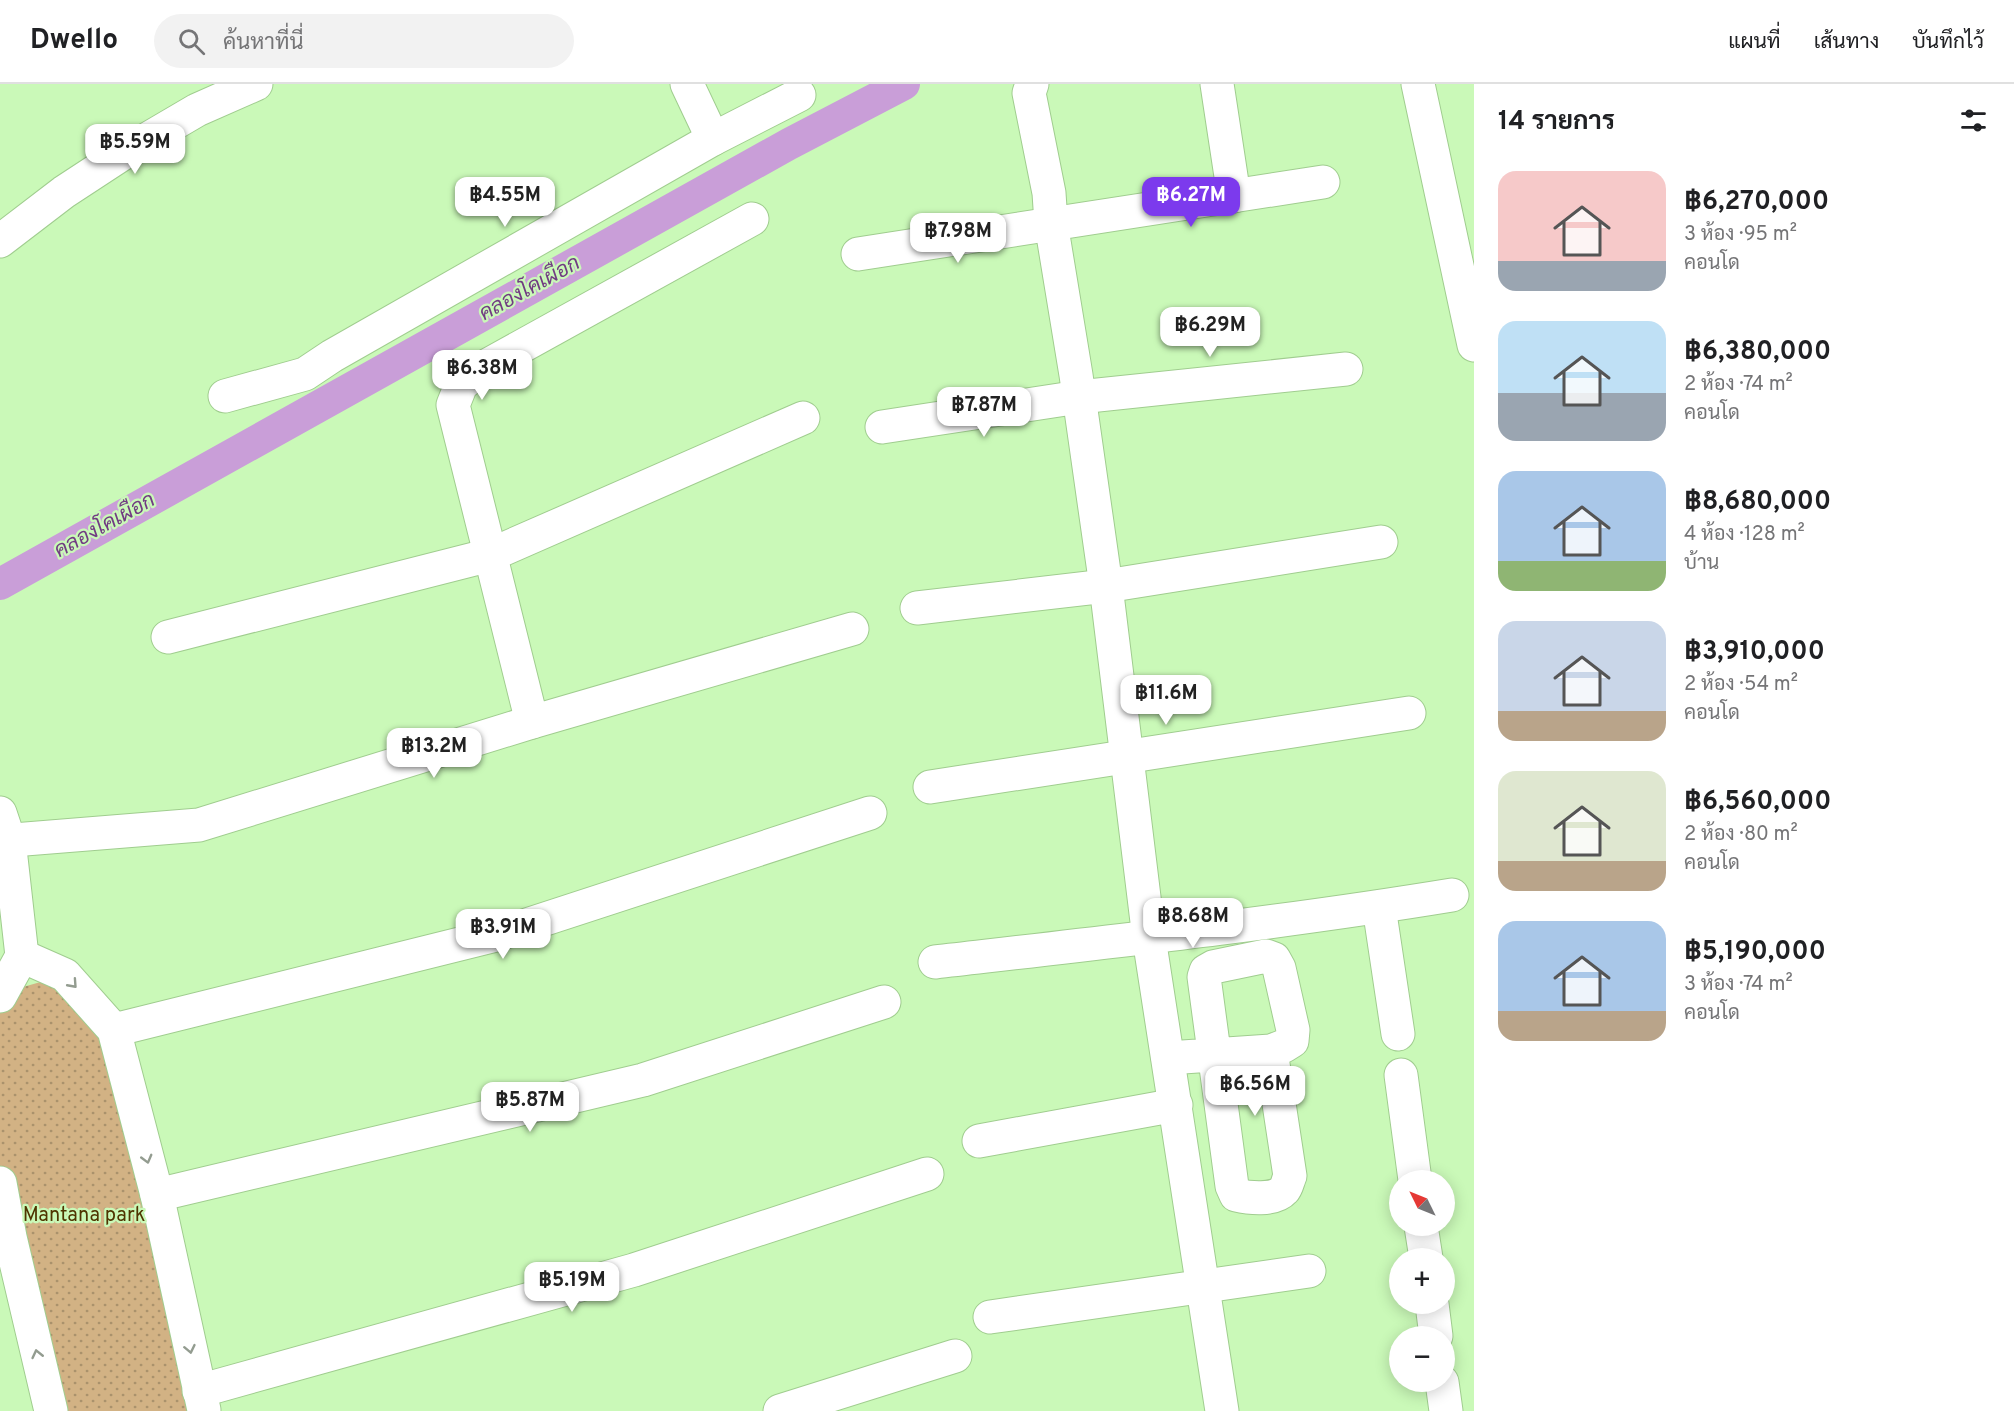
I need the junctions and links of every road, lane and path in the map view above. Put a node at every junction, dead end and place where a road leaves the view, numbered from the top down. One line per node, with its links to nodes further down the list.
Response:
1 (256, 84): 12 (street)
2 (687, 84): 7 (street)
3 (1032, 84): 11 (street)
4 (1217, 84): 9 (street)
5 (1418, 84): 14 (street)
6 (799, 95): 7 (street)
7 (713, 139): 16 (street)
8 (1323, 182): 9 (street)
9 (1234, 196): 11 (street)
10 (752, 219): 21 (street)
11 (1051, 224): 13 (street); 17 (street)
12 (0, 242)
13 (858, 254)
14 (1474, 345)
15 (1346, 369): 17 (street)
16 (225, 396)
17 (1079, 397): 19 (street); 22 (street)
18 (804, 418): 21 (street)
19 (882, 427)
20 (1381, 542): 22 (street)
21 (490, 555): 25 (street); 27 (street)
22 (1106, 586): 23 (street); 28 (street)
23 (917, 608)
24 (852, 629): 27 (street)
25 (168, 637)
26 (1409, 713): 28 (street)
27 (532, 722): 31 (street)
28 (1127, 758): 29 (street); 34 (street)
29 (930, 787)
30 (870, 813): 39 (street)
31 (3, 831): 35 (street)
32 (1452, 895): 33 (street)
33 (1379, 907): 34 (street); 40 (street)
34 (1149, 938): 36 (street); 43 (street)
35 (22, 956): 37 (street); 39 (street, one-way to 39)
36 (935, 963)
37 (0, 996)
38 (884, 1002): 50 (street)
39 (114, 1030): 50 (street, one-way to 50)
40 (1398, 1034)
41 (1270, 1051): 42 (street); 42 (street); 42 (street)
42 (1215, 1053): 43 (street)
43 (1168, 1058): 45 (street)
44 (1401, 1075): 47 (street)
45 (1176, 1106): 46 (street); 53 (street)
46 (979, 1141)
47 (1414, 1170)
48 (927, 1174): 57 (street)
49 (0, 1183): 51 (street)
50 (157, 1195): 57 (street, one-way to 57)
51 (5, 1239): 58 (street, one-way to 51)
52 (1308, 1271): 53 (street)
53 (1203, 1286): 54 (street); 60 (street)
54 (990, 1317)
55 (955, 1356): 59 (street)
56 (1443, 1392): 61 (street)
57 (202, 1401)
58 (51, 1411)
59 (780, 1411)
60 (1222, 1411)
61 (1446, 1411)

